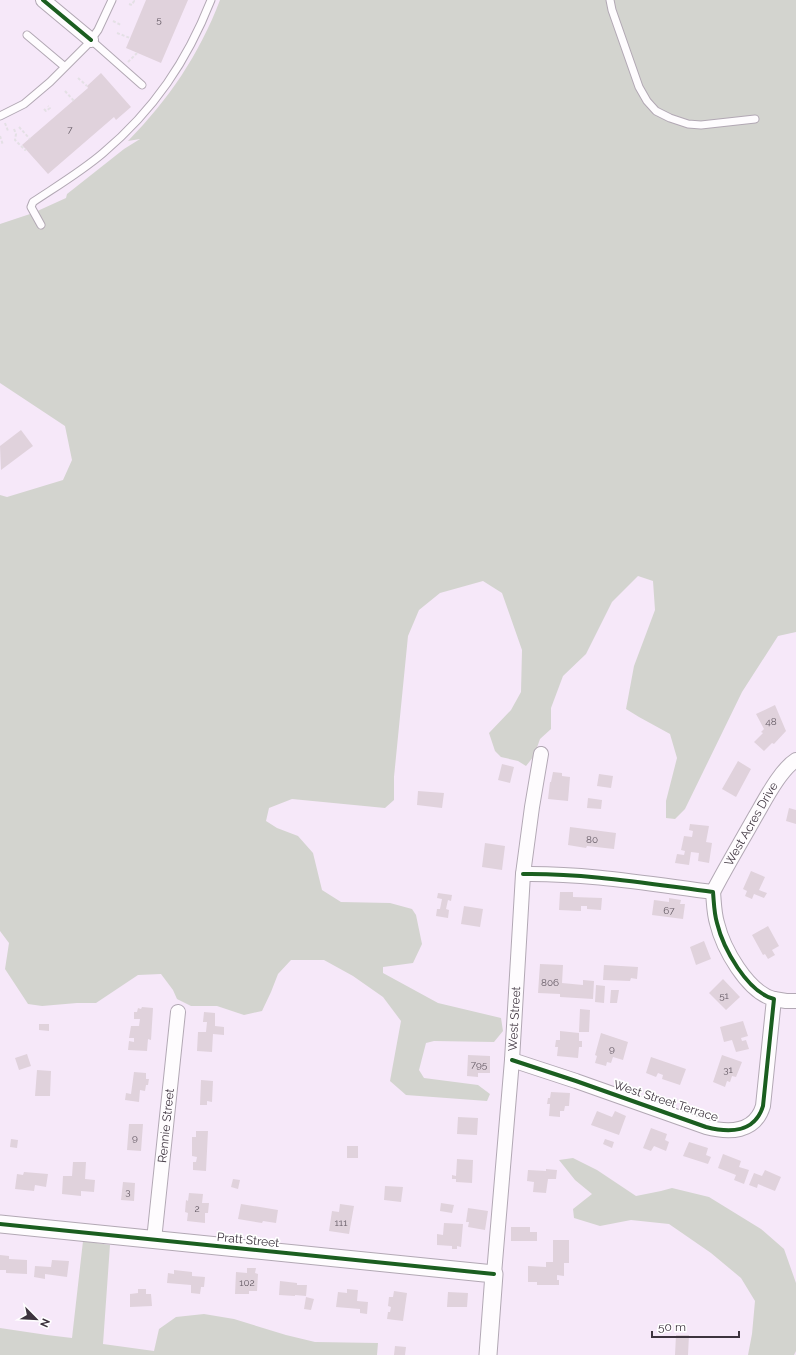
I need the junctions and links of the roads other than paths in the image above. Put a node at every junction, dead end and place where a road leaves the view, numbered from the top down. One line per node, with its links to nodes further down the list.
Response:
1 (43, 0): 6 (street)
2 (112, 0): 6 (lane)
3 (211, 0): 11 (lane)
4 (610, 0): 10 (lane)
5 (27, 35): 7 (lane)
6 (91, 40): 7 (lane); 8 (lane)
7 (65, 67): 9 (lane)
8 (142, 85)
9 (0, 116)
10 (755, 119)
11 (41, 225)
12 (541, 754): 14 (street, West Street)
13 (796, 760): 15 (street, West Acres Drive)
14 (523, 874): 15 (street); 19 (street, West Street)
15 (713, 892): 16 (street)
16 (774, 999): 17 (street); 19 (street, West Street Terrace)
17 (796, 1001)
18 (178, 1012): 21 (street, Rennie Street)
19 (512, 1060): 22 (street, West Street)
20 (0, 1224): 21 (street, Pratt Street)
21 (154, 1240): 22 (street, Pratt Street)
22 (494, 1274): 23 (street, West Street)
23 (488, 1355)

